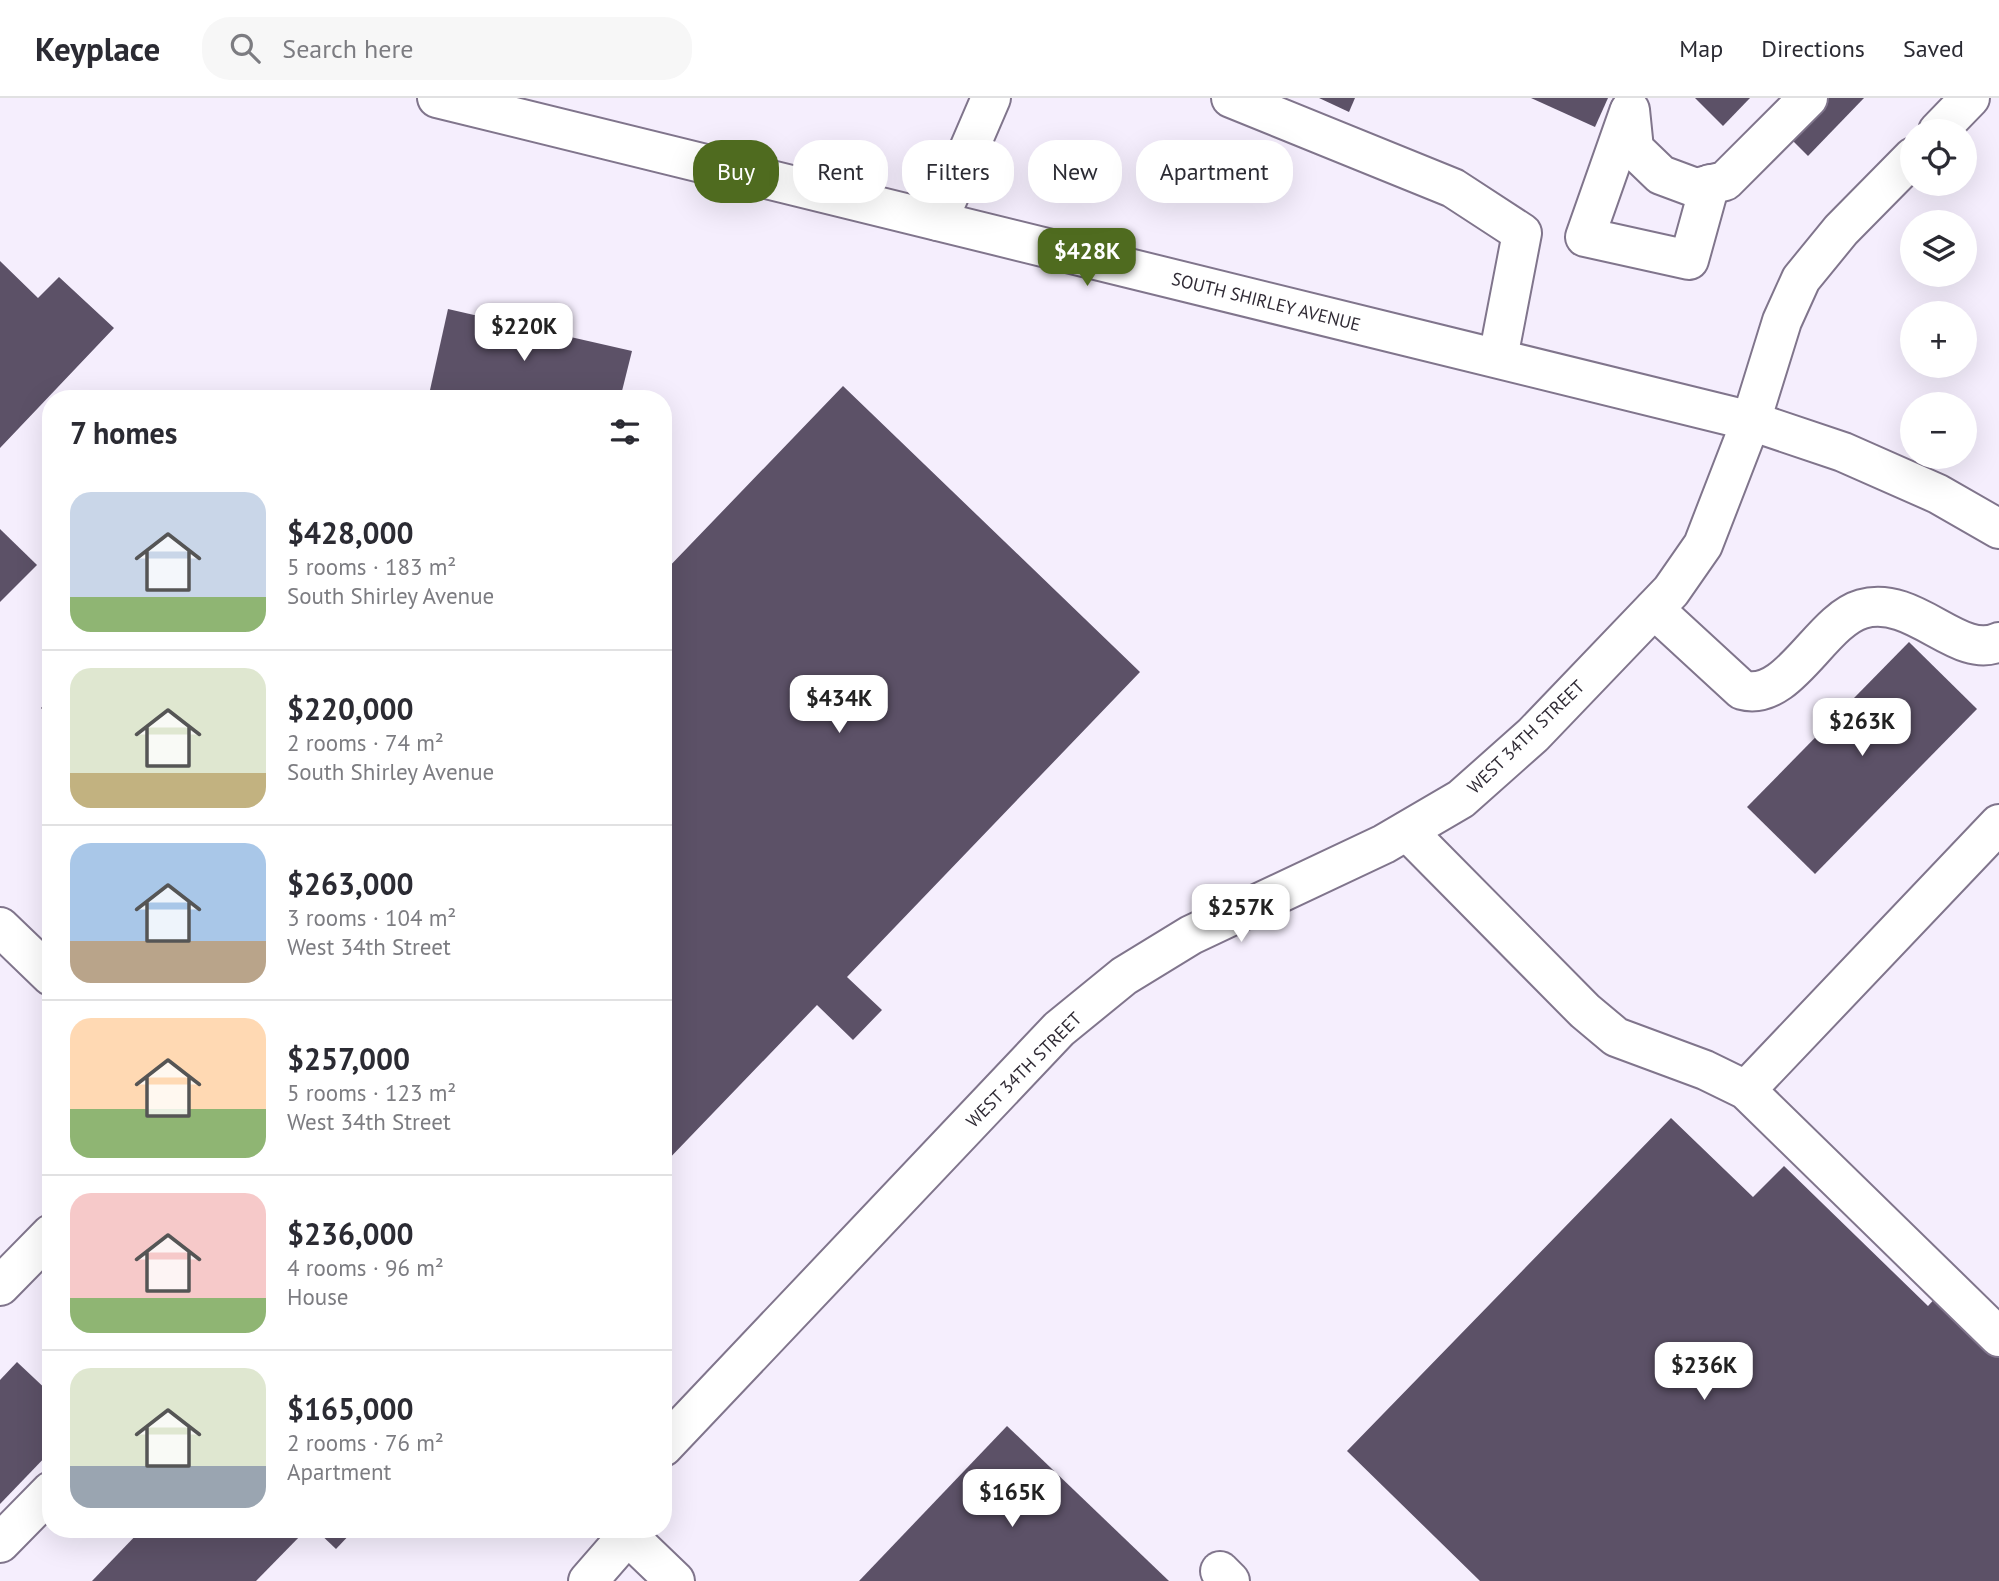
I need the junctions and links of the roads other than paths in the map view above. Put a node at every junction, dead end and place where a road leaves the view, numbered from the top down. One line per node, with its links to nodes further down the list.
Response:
1 (436, 98): 10 (street, SOUTH SHIRLEY AVENUE)
2 (1231, 98): 11 (street)
3 (1808, 98): 9 (street)
4 (1970, 98): 7 (street)
5 (986, 99): 10 (street)
6 (1632, 105): 9 (street); 9 (street)
7 (1950, 119)
8 (1900, 170): 12 (street, WEST 34TH STREET)
9 (1710, 184)
10 (938, 221): 11 (street, SOUTH SHIRLEY AVENUE)
11 (1498, 358): 12 (street, SOUTH SHIRLEY AVENUE)
12 (1751, 421): 13 (street, SOUTH SHIRLEY AVENUE); 14 (street, WEST 34TH STREET)
13 (1999, 529)
14 (1654, 609): 15 (street); 17 (street, WEST 34TH STREET)
15 (1999, 642)
16 (1999, 824): 20 (street)
17 (1407, 831): 20 (street); 24 (street, WEST 34TH STREET)
18 (0, 927): 19 (street)
19 (42, 967)
20 (1746, 1090): 23 (street)
21 (42, 1243): 22 (street)
22 (0, 1286)
23 (1999, 1336)
24 (672, 1438)
25 (42, 1500): 28 (street)
26 (620, 1538): 29 (street)
27 (631, 1538): 30 (street)
28 (0, 1543)
29 (588, 1581)
30 (676, 1581)

